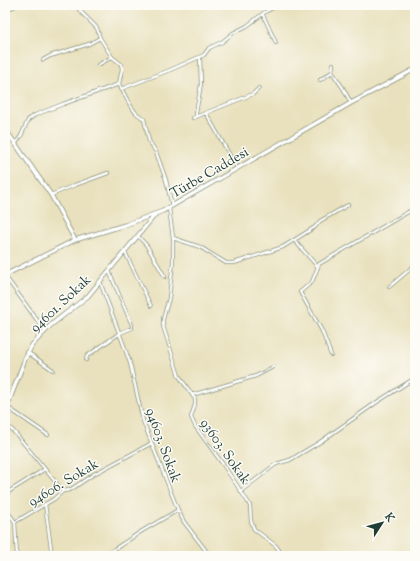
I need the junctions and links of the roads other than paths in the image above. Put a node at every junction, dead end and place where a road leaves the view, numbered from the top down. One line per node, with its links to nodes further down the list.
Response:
1 (17, 5): 4 (street)
2 (77, 5): 6 (street)
3 (278, 5): 5 (street)
4 (5, 11)
5 (263, 14): 7 (street); 9 (street)
6 (100, 38): 8 (street); 10 (street)
7 (276, 43)
8 (112, 57): 12 (street); 16 (street)
9 (200, 57): 18 (street); 20 (street)
10 (43, 60)
11 (333, 64): 14 (street)
12 (98, 65)
13 (415, 69): 19 (street, Türbe Caddesi)
14 (332, 72): 15 (street); 19 (street)
15 (320, 80)
16 (119, 84): 18 (street); 22 (street)
17 (259, 88): 20 (street)
18 (121, 89): 27 (street)
19 (351, 103): 23 (street, Türbe Caddesi)
20 (206, 113): 23 (street)
21 (5, 128): 22 (street)
22 (16, 143): 25 (street)
23 (237, 168): 27 (street, Türbe Caddesi)
24 (108, 173): 25 (street)
25 (51, 195): 32 (street)
26 (348, 205): 33 (street)
27 (170, 207): 29 (street, Türbe Caddesi); 31 (street)
28 (415, 208): 36 (street)
29 (156, 214): 30 (street, 94601. Sokak); 32 (street, Türbe Caddesi)
30 (138, 236): 34 (street, 94601. Sokak); 39 (street)
31 (173, 238): 33 (street); 51 (street)
32 (75, 240): 38 (street, Türbe Caddesi)
33 (294, 240): 36 (street)
34 (125, 251): 37 (street, 94601. Sokak); 42 (street)
35 (415, 265): 41 (street)
36 (318, 267): 46 (street)
37 (109, 270): 40 (street, 94601. Sokak); 44 (street, 94601. Sokak)
38 (5, 276): 43 (street)
39 (165, 277)
40 (100, 282): 43 (street, 94601. Sokak); 44 (street, 94603. Sokak)
41 (389, 287)
42 (151, 306)
43 (45, 331): 45 (street, 94601. Sokak)
44 (120, 333): 47 (street); 56 (street, 94603. Sokak)
45 (28, 352): 49 (street, 94601. Sokak); 52 (street, 94601. Sokak)
46 (332, 355)
47 (86, 360)
48 (273, 367): 51 (street)
49 (53, 370)
50 (415, 378): 59 (street)
51 (192, 395): 59 (street, 93603. Sokak)
52 (7, 407): 53 (street, 94601. Sokak); 55 (street)
53 (5, 412)
54 (5, 423): 57 (street)
55 (48, 435)
56 (152, 443): 58 (street, 94606. Sokak); 63 (street, 94603. Sokak)
57 (45, 469): 58 (street); 60 (street)
58 (63, 491): 61 (street, 94606. Sokak)
59 (241, 491): 66 (street, 93603. Sokak)
60 (5, 494)
61 (45, 504): 64 (street, 94606. Sokak); 68 (street)
62 (5, 508): 64 (street)
63 (178, 510): 65 (street, 94603. Sokak); 69 (street)
64 (15, 522): 67 (street)
65 (210, 555): 70 (street, 94603. Sokak)
66 (282, 555): 71 (street)
67 (17, 556)
68 (52, 556)
69 (104, 556)
70 (204, 556)
71 (277, 556)

